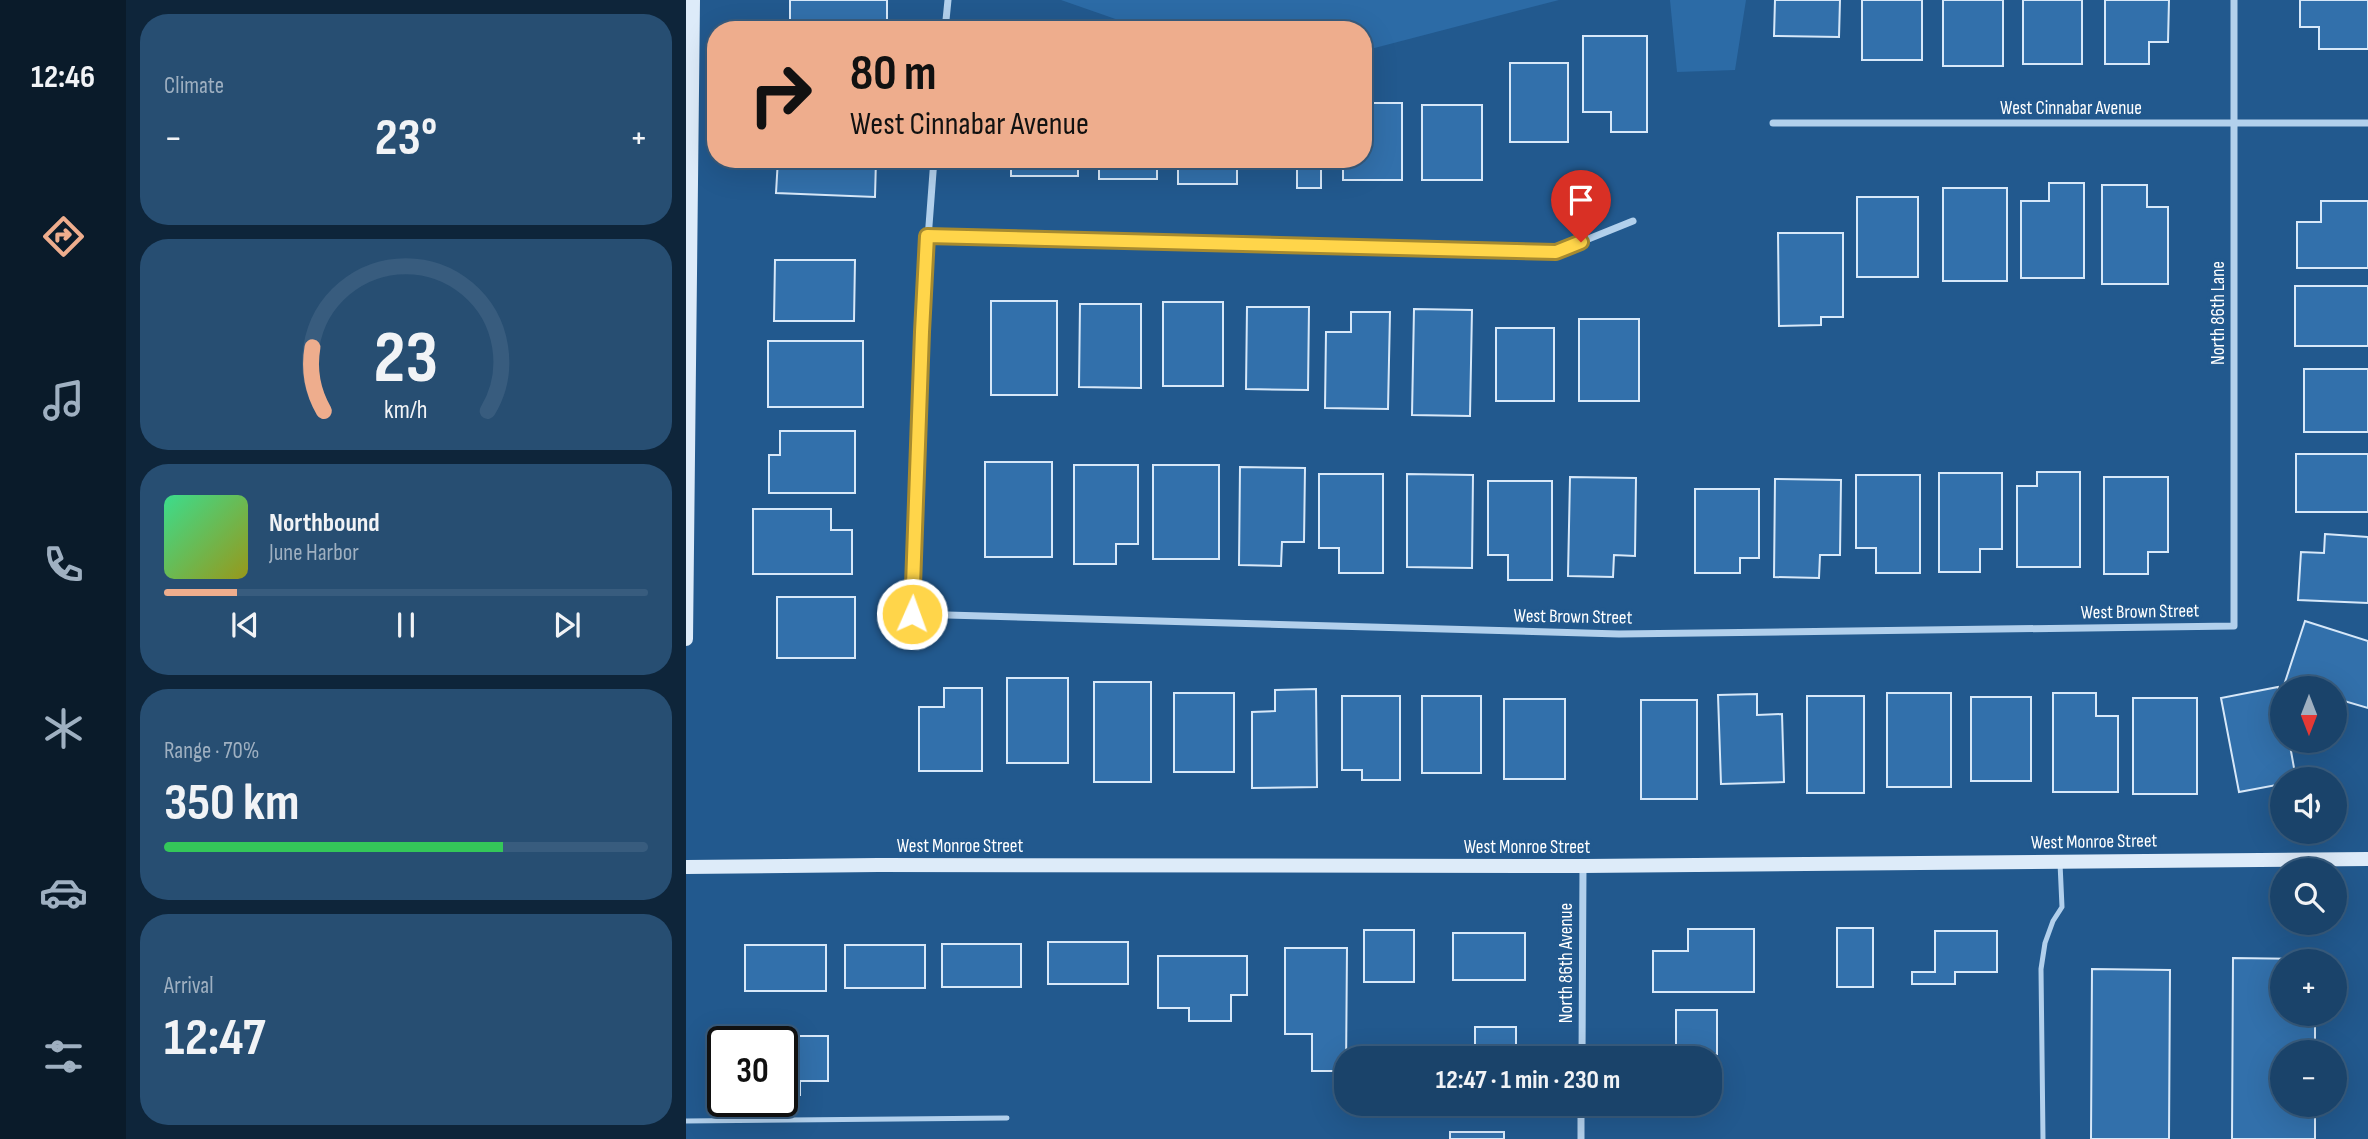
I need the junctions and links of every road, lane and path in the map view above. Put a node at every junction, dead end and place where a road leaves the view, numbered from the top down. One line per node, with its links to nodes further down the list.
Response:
1 (693, 0): 12 (street)
2 (947, 0): 4 (street)
3 (2234, 0): 6 (street, North 86th Lane)
4 (946, 21)
5 (1773, 123): 6 (street, West Cinnabar Avenue)
6 (2233, 123): 7 (street, West Cinnabar Avenue); 11 (street, North 86th Lane)
7 (2368, 123)
8 (933, 168): 10 (street)
9 (1633, 221): 10 (street)
10 (927, 236): 11 (street, West Brown Street)
11 (2234, 626)
12 (686, 639)
13 (2368, 859): 14 (street, West Monroe Street)
14 (2060, 862): 15 (street, West Monroe Street); 22 (lane)
15 (1583, 866): 16 (street, West Monroe Street); 17 (street, North 86th Avenue)
16 (686, 867)
17 (1581, 1046)
18 (1581, 1116): 21 (street)
19 (1007, 1118): 20 (lane)
20 (686, 1121)
21 (1581, 1139)
22 (2043, 1139)

